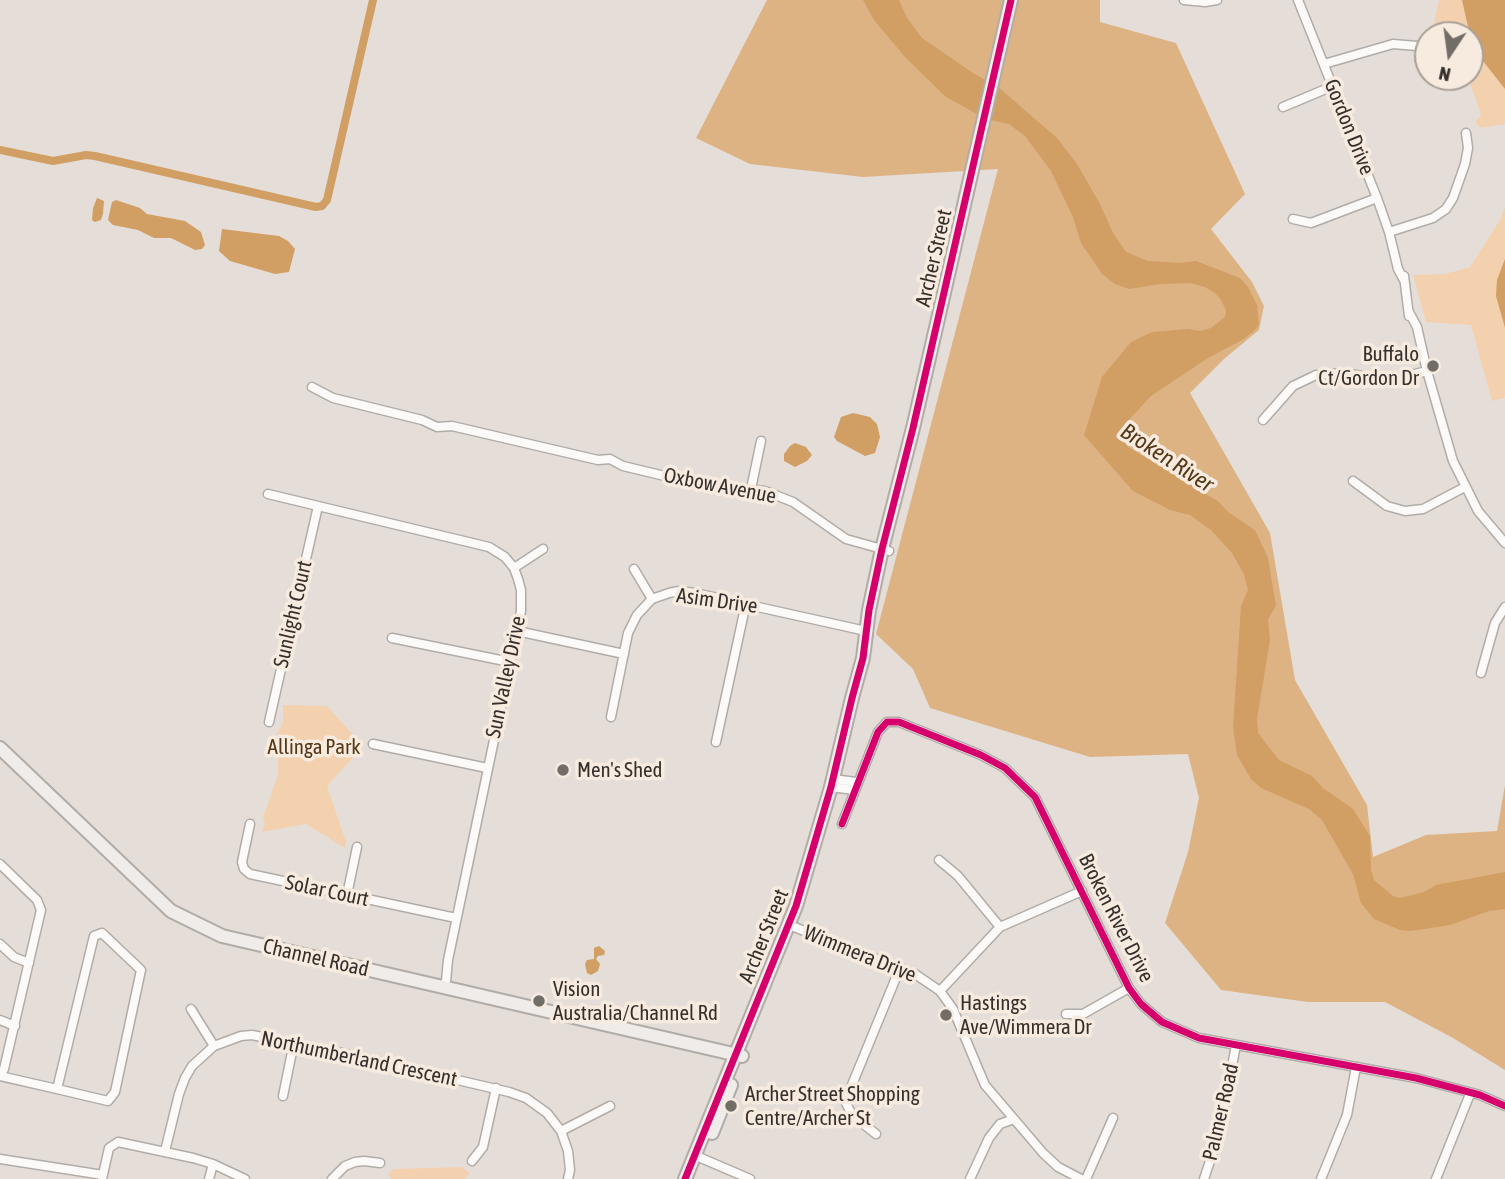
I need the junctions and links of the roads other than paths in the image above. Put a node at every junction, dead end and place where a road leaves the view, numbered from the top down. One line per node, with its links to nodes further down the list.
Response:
1 (1011, 0): 24 (main road, Archer Street)
2 (1184, 0): 3 (street)
3 (1217, 0)
4 (1298, 0): 6 (street, Gordon Drive)
5 (1414, 46): 6 (street)
6 (1324, 64): 7 (street, Gordon Drive)
7 (1333, 86): 8 (street); 10 (street, Gordon Drive)
8 (1283, 107)
9 (1466, 133): 12 (street)
10 (1377, 198): 11 (street); 12 (street, Gordon Drive)
11 (1293, 219)
12 (1389, 232): 13 (street, Gordon Drive)
13 (1427, 371): 15 (street); 18 (street, Gordon Drive)
14 (312, 387): 19 (street, Oxbow Avenue)
15 (1263, 420)
16 (761, 441): 19 (street)
17 (1353, 481): 18 (street)
18 (1465, 488): 22 (street, Gordon Drive)
19 (751, 489): 24 (street, Oxbow Avenue)
20 (268, 494): 21 (street)
21 (318, 506): 25 (street); 37 (street, Sunlight Court)
22 (1505, 543)
23 (543, 549): 25 (street)
24 (886, 550): 30 (main road, Archer Street)
25 (514, 568): 31 (street, Sun Valley Drive)
26 (634, 569): 27 (street)
27 (652, 599): 28 (street, Asim Drive); 33 (street, Asim Drive)
28 (746, 604): 30 (street, Asim Drive); 38 (street)
29 (1505, 607): 35 (street)
30 (867, 630): 42 (main road, Archer Street)
31 (516, 631): 33 (street); 34 (street, Sun Valley Drive)
32 (392, 638): 34 (street)
33 (624, 654): 36 (street, Asim Drive)
34 (510, 662): 41 (street, Sun Valley Drive)
35 (1482, 673)
36 (611, 717)
37 (269, 722)
38 (716, 742)
39 (373, 744): 41 (street)
40 (0, 748): 57 (main road, Channel Road)
41 (487, 768): 51 (street, Sun Valley Drive)
42 (832, 783): 43 (street); 52 (main road, Archer Street)
43 (855, 786): 45 (street); 49 (street, Broken River Drive)
44 (250, 824): 50 (street, Solar Court)
45 (842, 824)
46 (357, 847): 50 (street)
47 (939, 860): 53 (street)
48 (0, 864): 55 (street)
49 (1082, 891): 53 (street); 58 (street, Broken River Drive)
50 (347, 895): 51 (street, Solar Court)
51 (456, 918): 57 (street, Sun Valley Drive)
52 (792, 927): 56 (street, Wimmera Drive); 67 (main road, Archer Street)
53 (1000, 927): 59 (street)
54 (0, 944): 55 (street)
55 (29, 963): 63 (street)
56 (900, 968): 59 (street, Wimmera Drive); 79 (street)
57 (442, 987): 67 (main road, Channel Road)
58 (1129, 988): 61 (street); 65 (street, Broken River Drive)
59 (940, 991): 77 (street, Wimmera Drive)
60 (191, 1009): 66 (street)
61 (1066, 1014)
62 (0, 1020): 63 (street)
63 (15, 1026): 69 (street)
64 (294, 1042): 66 (street, Northumberland Crescent); 70 (street, Northumberland Crescent); 73 (street)
65 (1236, 1045): 68 (street, Broken River Drive); 96 (street, Palmer Road)
66 (214, 1046): 80 (street, Northumberland Crescent)
67 (737, 1059): 81 (main road, Archer Street)
68 (1356, 1067): 72 (street, Broken River Drive); 97 (street)
69 (0, 1076): 71 (street)
70 (496, 1088): 78 (street, Northumberland Crescent); 83 (street)
71 (57, 1089): 71 (street)
72 (1470, 1094): 75 (street, Broken River Drive); 98 (street)
73 (283, 1096)
74 (610, 1105): 78 (street)
75 (1505, 1106)
76 (1113, 1118): 95 (street)
77 (1014, 1119): 94 (street); 95 (street, Wimmera Drive)
78 (561, 1131): 90 (street)
79 (876, 1134)
80 (165, 1151): 85 (street); 86 (street)
81 (698, 1157): 91 (main road, Archer Street); 92 (main road, Archer Street); 93 (street)
82 (0, 1159): 86 (street)
83 (472, 1161)
84 (380, 1163): 89 (street)
85 (213, 1164): 87 (street); 88 (street)
86 (103, 1177)
87 (209, 1179)
88 (245, 1179)
89 (332, 1179)
90 (568, 1179)
91 (685, 1179)
92 (693, 1179)
93 (750, 1179)
94 (970, 1179)
95 (1083, 1179)
96 (1204, 1179)
97 (1321, 1179)
98 (1436, 1179)

